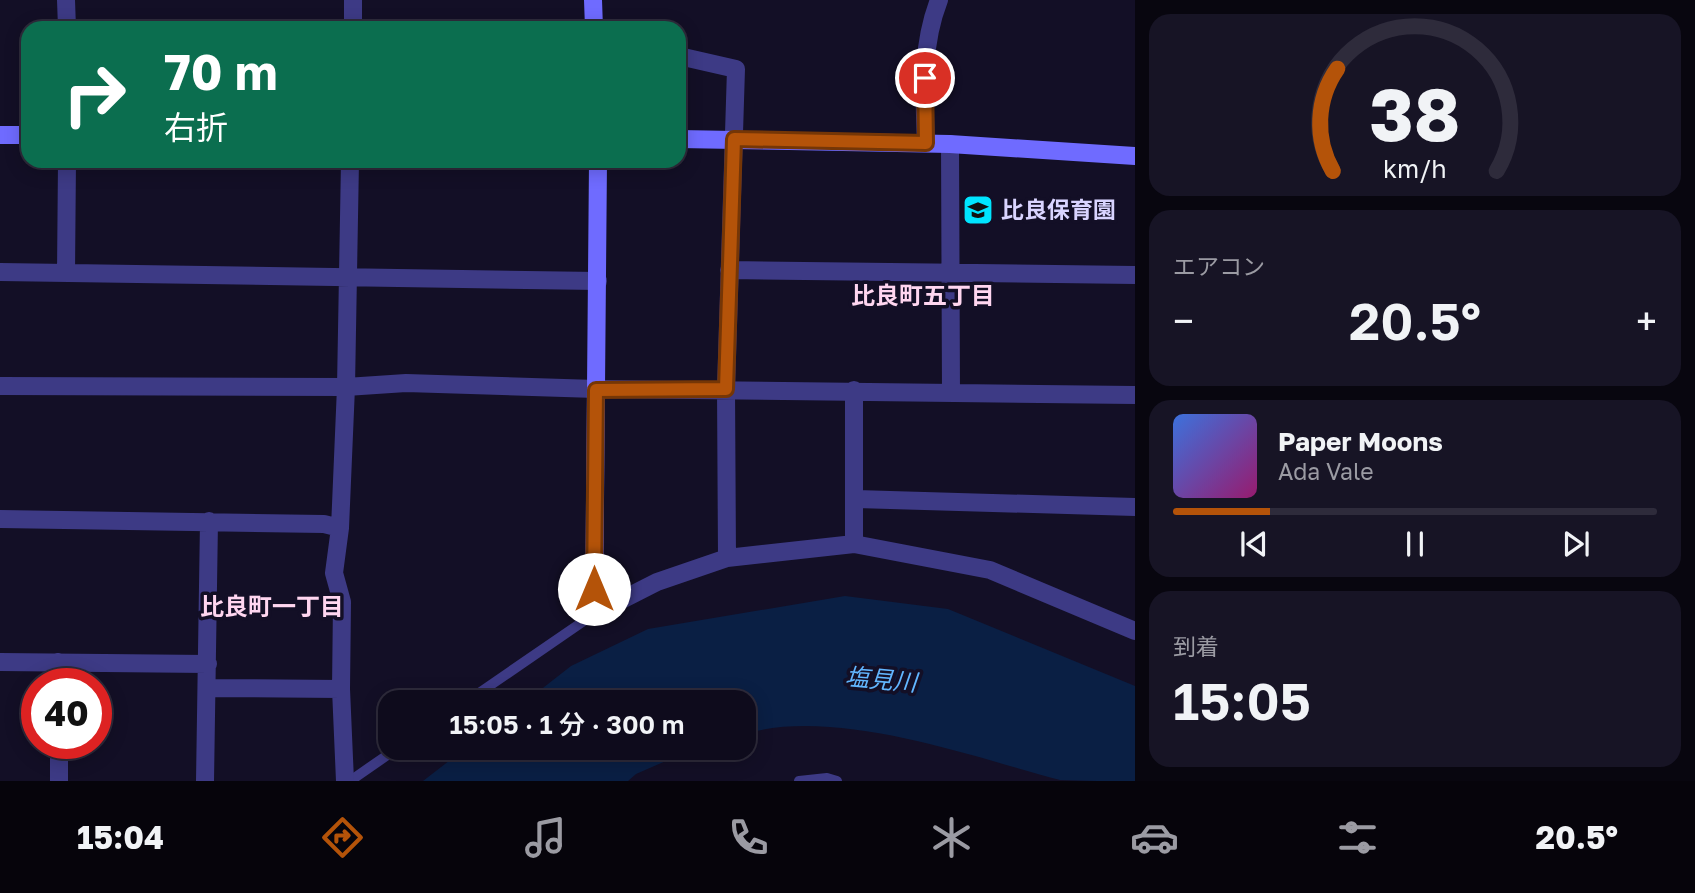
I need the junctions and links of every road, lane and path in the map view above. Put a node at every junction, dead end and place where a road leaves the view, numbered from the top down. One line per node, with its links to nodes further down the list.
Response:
1 (66, 0): 5 (street)
2 (353, 0): 6 (street)
3 (593, 0): 7 (street)
4 (939, 0): 13 (street)
5 (66, 21)
6 (353, 21)
7 (594, 21)
8 (686, 58): 12 (street)
9 (0, 135): 10 (street)
10 (21, 135)
11 (686, 139): 12 (street)
12 (734, 139): 13 (street); 19 (street)
13 (926, 143): 14 (street)
14 (950, 144): 15 (street); 22 (street)
15 (1135, 156)
16 (66, 168): 21 (street)
17 (350, 168): 24 (street)
18 (598, 168): 25 (street)
19 (729, 270): 22 (street); 28 (street)
20 (0, 272): 21 (street)
21 (66, 273): 24 (street)
22 (952, 273): 23 (street); 31 (street)
23 (1135, 275)
24 (347, 276): 25 (street); 27 (street)
25 (598, 282): 29 (street)
26 (0, 386): 27 (street)
27 (346, 387): 29 (street); 37 (street)
28 (726, 389): 29 (street); 30 (street); 39 (street)
29 (596, 390): 40 (street)
30 (854, 390): 31 (street); 33 (street)
31 (951, 393): 32 (street)
32 (1135, 395)
33 (856, 499): 34 (street); 38 (street)
34 (1135, 507)
35 (0, 519): 36 (street)
36 (209, 521): 37 (street); 44 (street)
37 (340, 528): 47 (street)
38 (854, 544): 39 (street); 41 (street)
39 (727, 558): 40 (street)
40 (594, 614): 48 (lane)
41 (1135, 631)
42 (0, 662): 43 (street)
43 (58, 662): 44 (street); 45 (street)
44 (208, 664): 46 (street)
45 (58, 668)
46 (207, 688): 47 (street); 52 (street)
47 (341, 689): 53 (street)
48 (483, 690)
49 (59, 759): 51 (street)
50 (380, 760): 53 (lane)
51 (59, 781)
52 (205, 781)
53 (348, 781)
54 (799, 781): 55 (lane)
55 (836, 781)

